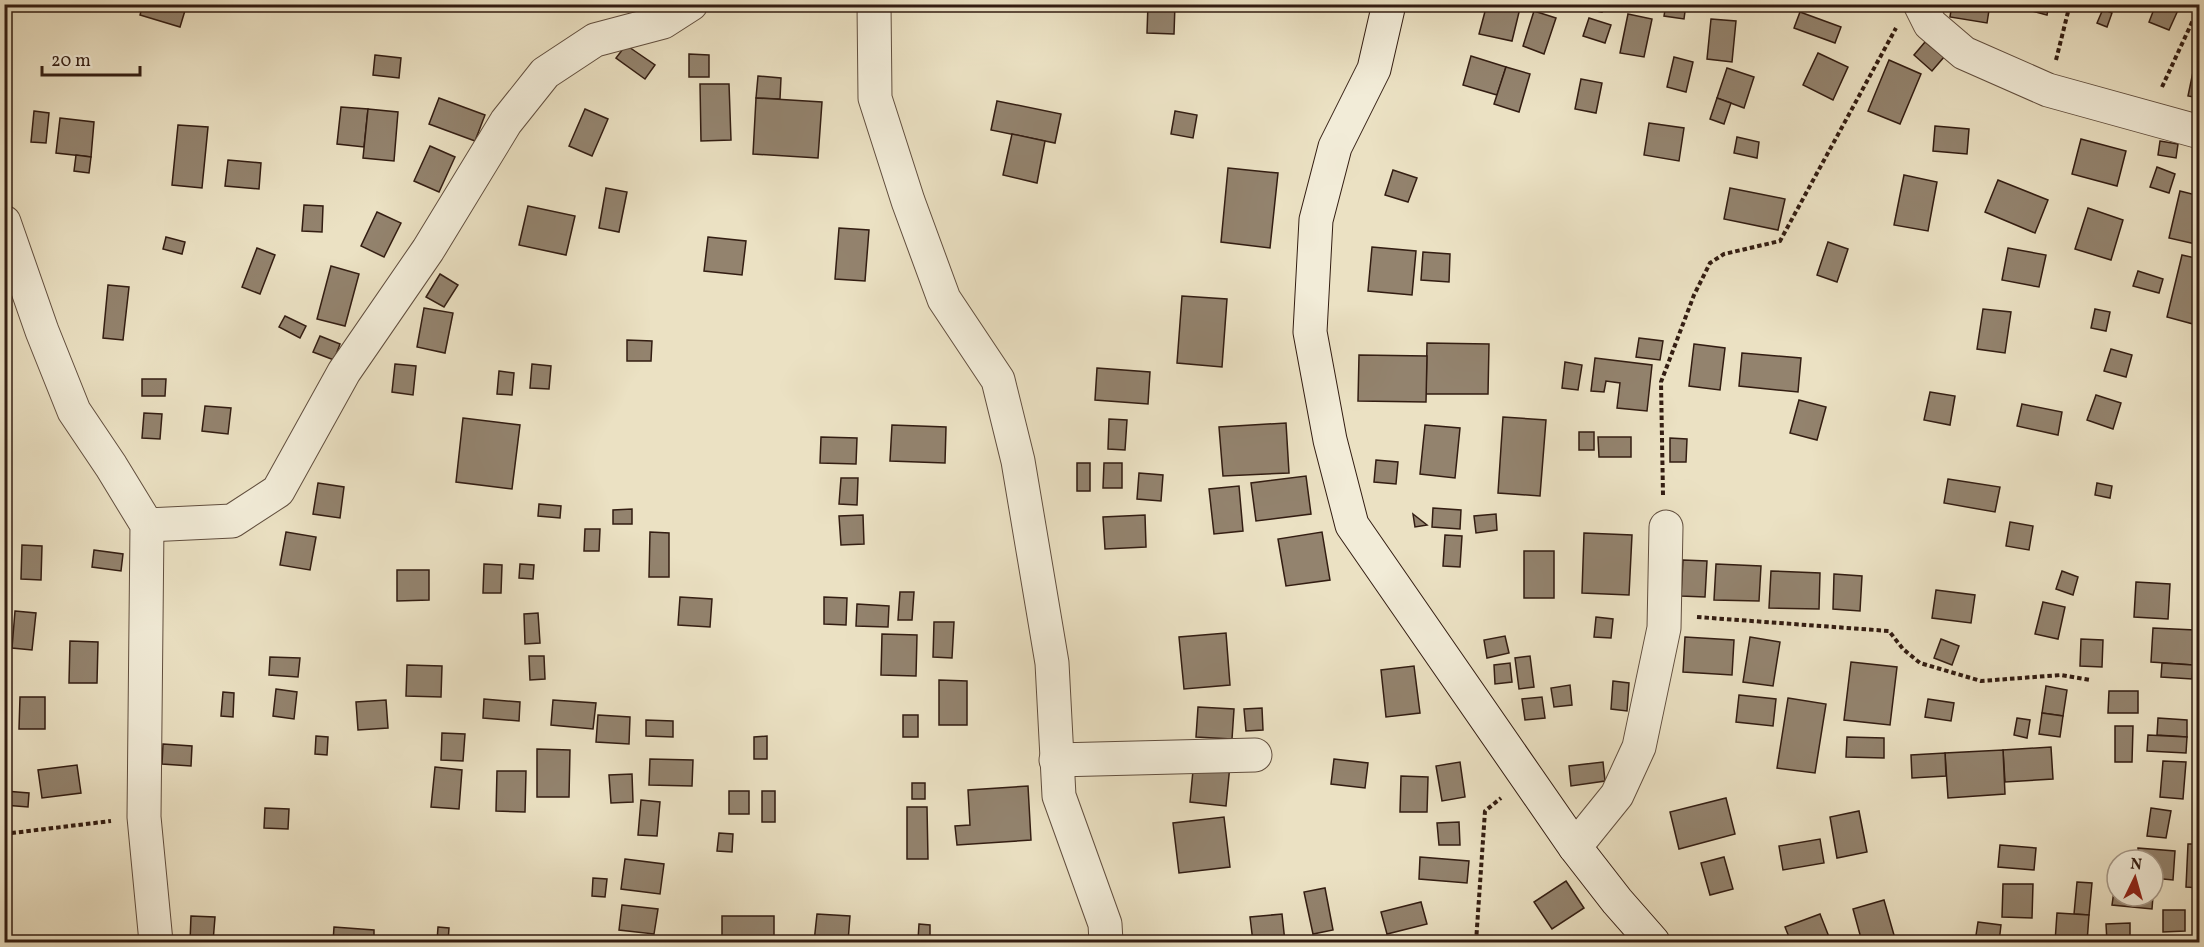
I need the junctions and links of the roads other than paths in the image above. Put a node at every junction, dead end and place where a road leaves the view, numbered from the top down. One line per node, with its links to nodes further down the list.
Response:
1 (691, 4): 7 (street)
2 (874, 4): 10 (street)
3 (1389, 4): 11 (street)
4 (1910, 12): 5 (street)
5 (2199, 132)
6 (4, 222): 7 (street)
7 (147, 525): 12 (street)
8 (1666, 527): 11 (street)
9 (1256, 755): 10 (street)
10 (1056, 760): 13 (street)
11 (1575, 847): 14 (street)
12 (156, 942)
13 (1106, 942)
14 (1653, 942)

